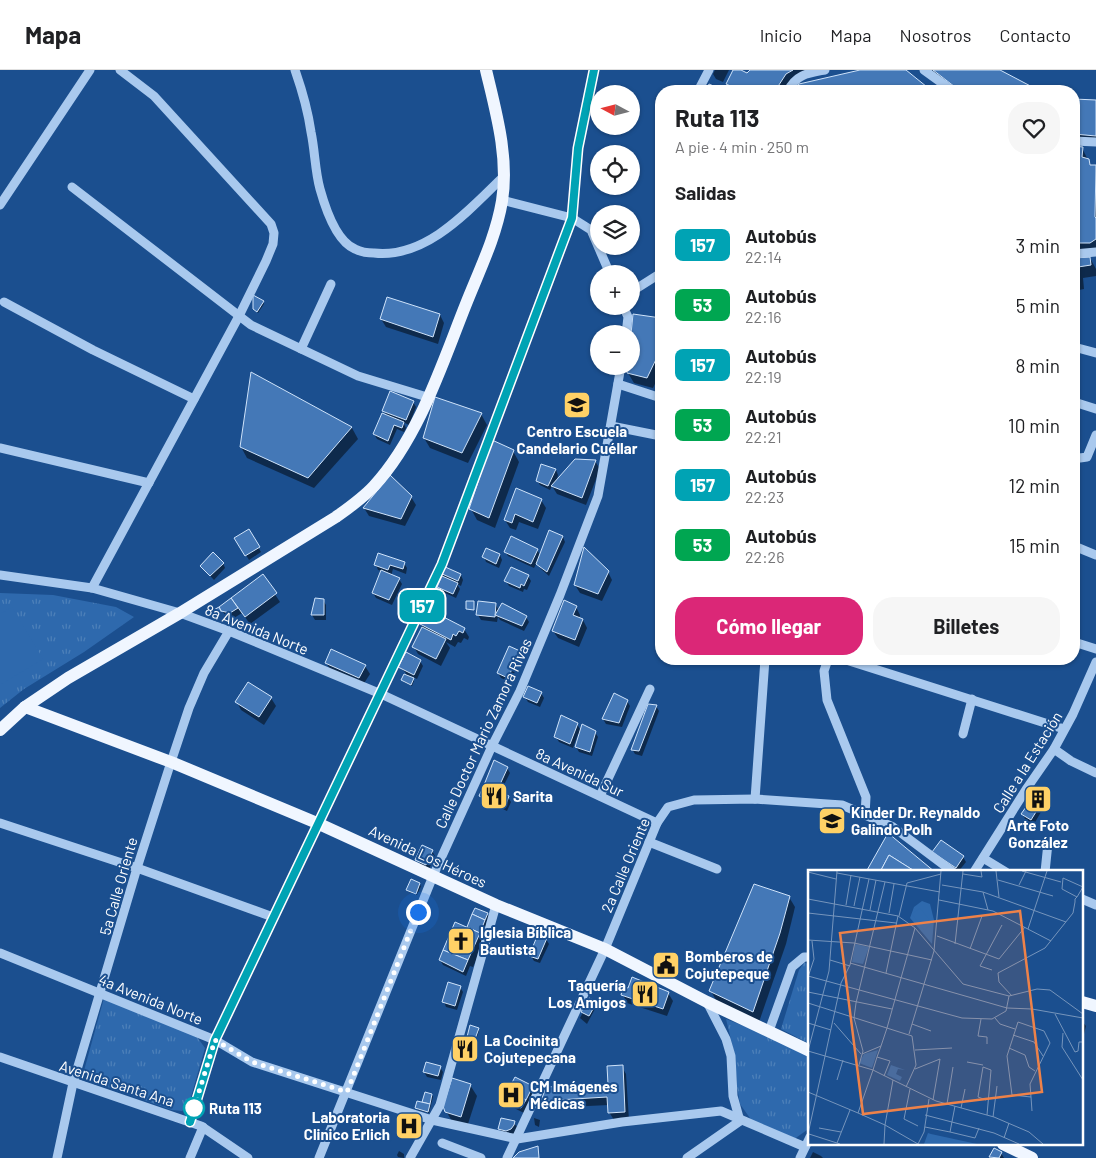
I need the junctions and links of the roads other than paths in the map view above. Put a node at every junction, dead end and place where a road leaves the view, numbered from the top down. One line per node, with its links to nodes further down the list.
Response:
1 (90, 70): 17 (street)
2 (120, 70): 26 (street)
3 (295, 70): 14 (street)
4 (486, 70): 14 (main road)
5 (594, 70): 18 (street)
6 (709, 70): 9 (street)
7 (825, 70): 10 (street)
8 (924, 70): 11 (street)
9 (701, 85)
10 (792, 85)
11 (945, 85)
12 (1080, 141): 13 (street)
13 (1096, 142)
14 (504, 178): 16 (main road)
15 (72, 187): 26 (street)
16 (502, 200): 18 (street); 33 (main road)
17 (0, 205)
18 (572, 218): 21 (street); 56 (street)
19 (1096, 252): 20 (street)
20 (1080, 253)
21 (606, 265)
22 (655, 277): 24 (street)
23 (331, 284): 27 (street)
24 (640, 286)
25 (4, 302): 34 (street)
26 (239, 316): 27 (street); 34 (street)
27 (301, 349): 33 (street)
28 (1080, 349): 29 (street)
29 (1096, 353)
30 (619, 375): 31 (street, Calle Doctor Mario Zamora Rivas)
31 (618, 384): 32 (street); 37 (street, Calle Doctor Mario Zamora Rivas)
32 (655, 396)
33 (427, 397): 47 (main road)
34 (194, 399): 42 (street)
35 (1080, 404): 36 (street)
36 (1096, 409)
37 (611, 426): 38 (street); 62 (street, Calle Doctor Mario Zamora Rivas)
38 (655, 435)
39 (1096, 436): 41 (street)
40 (0, 448): 42 (street)
41 (1080, 458)
42 (149, 483): 46 (street)
43 (1080, 548): 44 (street)
44 (1096, 555)
45 (0, 575): 46 (street, 8a Avenida Norte)
46 (92, 588): 47 (street, 8a Avenida Norte)
47 (180, 613): 48 (street, 8a Avenida Norte); 58 (main road)
48 (229, 631): 56 (street, 8a Avenida Norte); 64 (street, 5a Calle Oriente)
49 (1080, 644): 50 (street)
50 (1096, 649)
51 (1096, 662): 59 (street, Calle a la Estación)
52 (765, 665): 67 (street)
53 (826, 665): 68 (street)
54 (862, 665): 57 (street)
55 (650, 689): 66 (street)
56 (381, 694): 62 (street, 8a Avenida Norte); 70 (street)
57 (972, 699): 59 (street); 61 (street)
58 (24, 707): 60 (main road); 64 (main road, Avenida Los Héroes)
59 (1064, 729): 63 (street, Calle a la Estación)
60 (0, 730)
61 (964, 734)
62 (492, 746): 66 (street, 8a Avenida Sur); 81 (street, Calle Doctor Mario Zamora Rivas)
63 (1054, 749): 65 (street); 74 (street, Calle a la Estación)
64 (171, 762): 70 (main road, Avenida Los Héroes); 75 (street, 5a Calle Oriente)
65 (1096, 773)
66 (600, 796): 71 (street, 8a Avenida Sur)
67 (755, 799): 68 (street, 2a Calle Oriente); 71 (street, 2a Calle Oriente)
68 (865, 815): 77 (street, 2a Calle Oriente)
69 (0, 823): 75 (street)
70 (317, 823): 81 (main road, Avenida Los Héroes); 85 (street)
71 (657, 823): 72 (street, 2a Calle Oriente)
72 (649, 842): 76 (street); 86 (street, 2a Calle Oriente)
73 (1048, 843): 80 (street)
74 (983, 858): 78 (street, Calle a la Estación); 79 (street)
75 (137, 868): 85 (street); 89 (street, 5a Calle Oriente)
76 (717, 869)
77 (950, 870)
78 (975, 870)
79 (1003, 870)
80 (1045, 870)
81 (433, 876): 83 (main road, Avenida Los Héroes); 96 (street, Calle Doctor Mario Zamora Rivas)
82 (1084, 900): 84 (street)
83 (496, 905): 86 (main road, Avenida Los Héroes); 97 (street)
84 (1096, 905)
85 (273, 917): 92 (street)
86 (605, 949): 90 (main road, Avenida Los Héroes); 101 (street, 2a Calle Oriente)
87 (0, 953): 89 (street, 4a Avenida Norte)
88 (808, 957): 91 (street)
89 (101, 993): 92 (street, 4a Avenida Norte); 95 (street, 5a Calle Oriente)
90 (706, 1002): 91 (main road, Avenida Los Héroes); 98 (street)
91 (769, 1031): 93 (main road, Avenida Los Héroes)
92 (215, 1040): 96 (street, 4a Avenida Norte); 99 (street)
93 (808, 1050)
94 (0, 1057): 95 (street, Avenida Santa Ana)
95 (73, 1083): 99 (street, Avenida Santa Ana); 106 (street, 5a Calle Oriente)
96 (347, 1092): 97 (street, 4a Avenida Norte); 109 (street, Calle Doctor Mario Zamora Rivas)
97 (432, 1120): 101 (street, 4a Avenida Norte); 110 (street)
98 (740, 1121): 101 (street); 105 (street); 113 (street)
99 (190, 1122): 100 (street, Avenida Santa Ana)
100 (203, 1126): 107 (street); 108 (street, Avenida Santa Ana)
101 (516, 1138): 112 (street, 2a Calle Oriente)
102 (808, 1141): 105 (street)
103 (442, 1143): 111 (street)
104 (1007, 1146): 115 (main road)
105 (805, 1147): 114 (street)
106 (58, 1158)
107 (190, 1158)
108 (248, 1158)
109 (319, 1158)
110 (410, 1158)
111 (481, 1158)
112 (507, 1158)
113 (687, 1158)
114 (800, 1158)
115 (1032, 1158)

